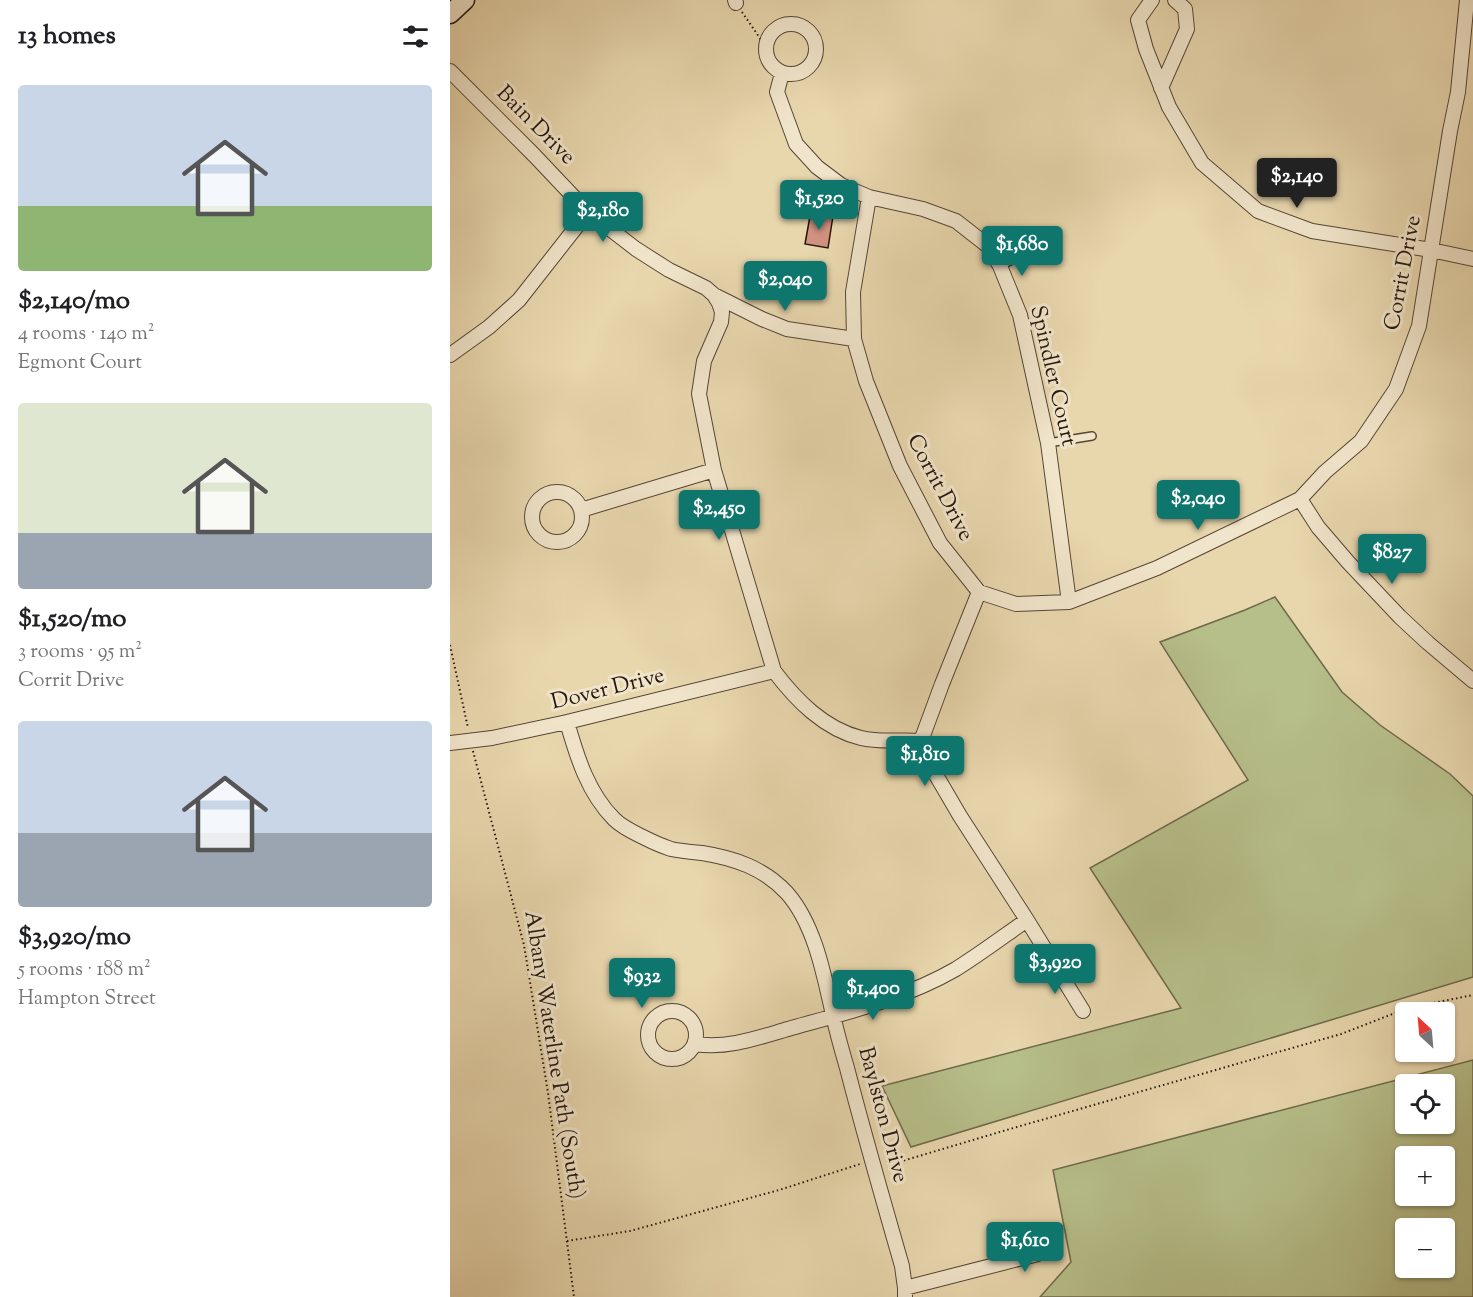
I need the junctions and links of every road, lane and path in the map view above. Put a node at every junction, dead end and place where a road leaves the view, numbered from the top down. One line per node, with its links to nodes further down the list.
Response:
1 (465, 0): 6 (main road)
2 (1152, 0): 10 (street)
3 (1175, 0): 10 (street)
4 (1467, 0): 14 (street, Corrit Drive)
5 (735, 1): 7 (path)
6 (450, 14)
7 (766, 47): 9 (street); 9 (street)
8 (450, 71): 12 (street, Bain Drive)
9 (782, 73): 11 (street, Spindler Court)
10 (1161, 88): 14 (street)
11 (869, 197): 16 (street, Spindler Court); 18 (street, Corrit Drive)
12 (588, 212): 17 (street, Bain Drive); 19 (street)
13 (1045, 244): 16 (lane)
14 (1431, 250): 15 (street); 23 (street, Corrit Drive)
15 (1473, 259)
16 (1000, 266): 21 (street, Spindler Court)
17 (714, 295): 18 (street); 22 (street)
18 (854, 339): 25 (street, Corrit Drive)
19 (450, 355)
20 (1092, 436): 21 (lane)
21 (1048, 443): 26 (street, Spindler Court)
22 (714, 470): 24 (street); 28 (street)
23 (1300, 499): 26 (street, Corrit Drive); 29 (street)
24 (581, 510)
25 (979, 592): 26 (street, Corrit Drive); 32 (street)
26 (1069, 602)
27 (450, 645): 31 (path, Albany Waterline Path (South))
28 (774, 672): 30 (street, Dover Drive); 32 (street)
29 (1473, 681)
30 (567, 722): 31 (street, Dover Drive); 37 (street, Baylston Drive)
31 (471, 741): 33 (street, Dover Drive); 40 (path, Albany Waterline Path (South))
32 (921, 741): 34 (street)
33 (450, 743)
34 (1027, 920): 36 (street); 37 (street)
35 (1473, 995): 39 (path)
36 (1083, 1011)
37 (833, 1017): 38 (street); 39 (street, Baylston Drive)
38 (694, 1044)
39 (872, 1160): 40 (path); 42 (street, Baylston Drive)
40 (567, 1241): 43 (path, Albany Waterline Path (South))
41 (1038, 1254): 42 (street)
42 (905, 1293)
43 (574, 1297)

